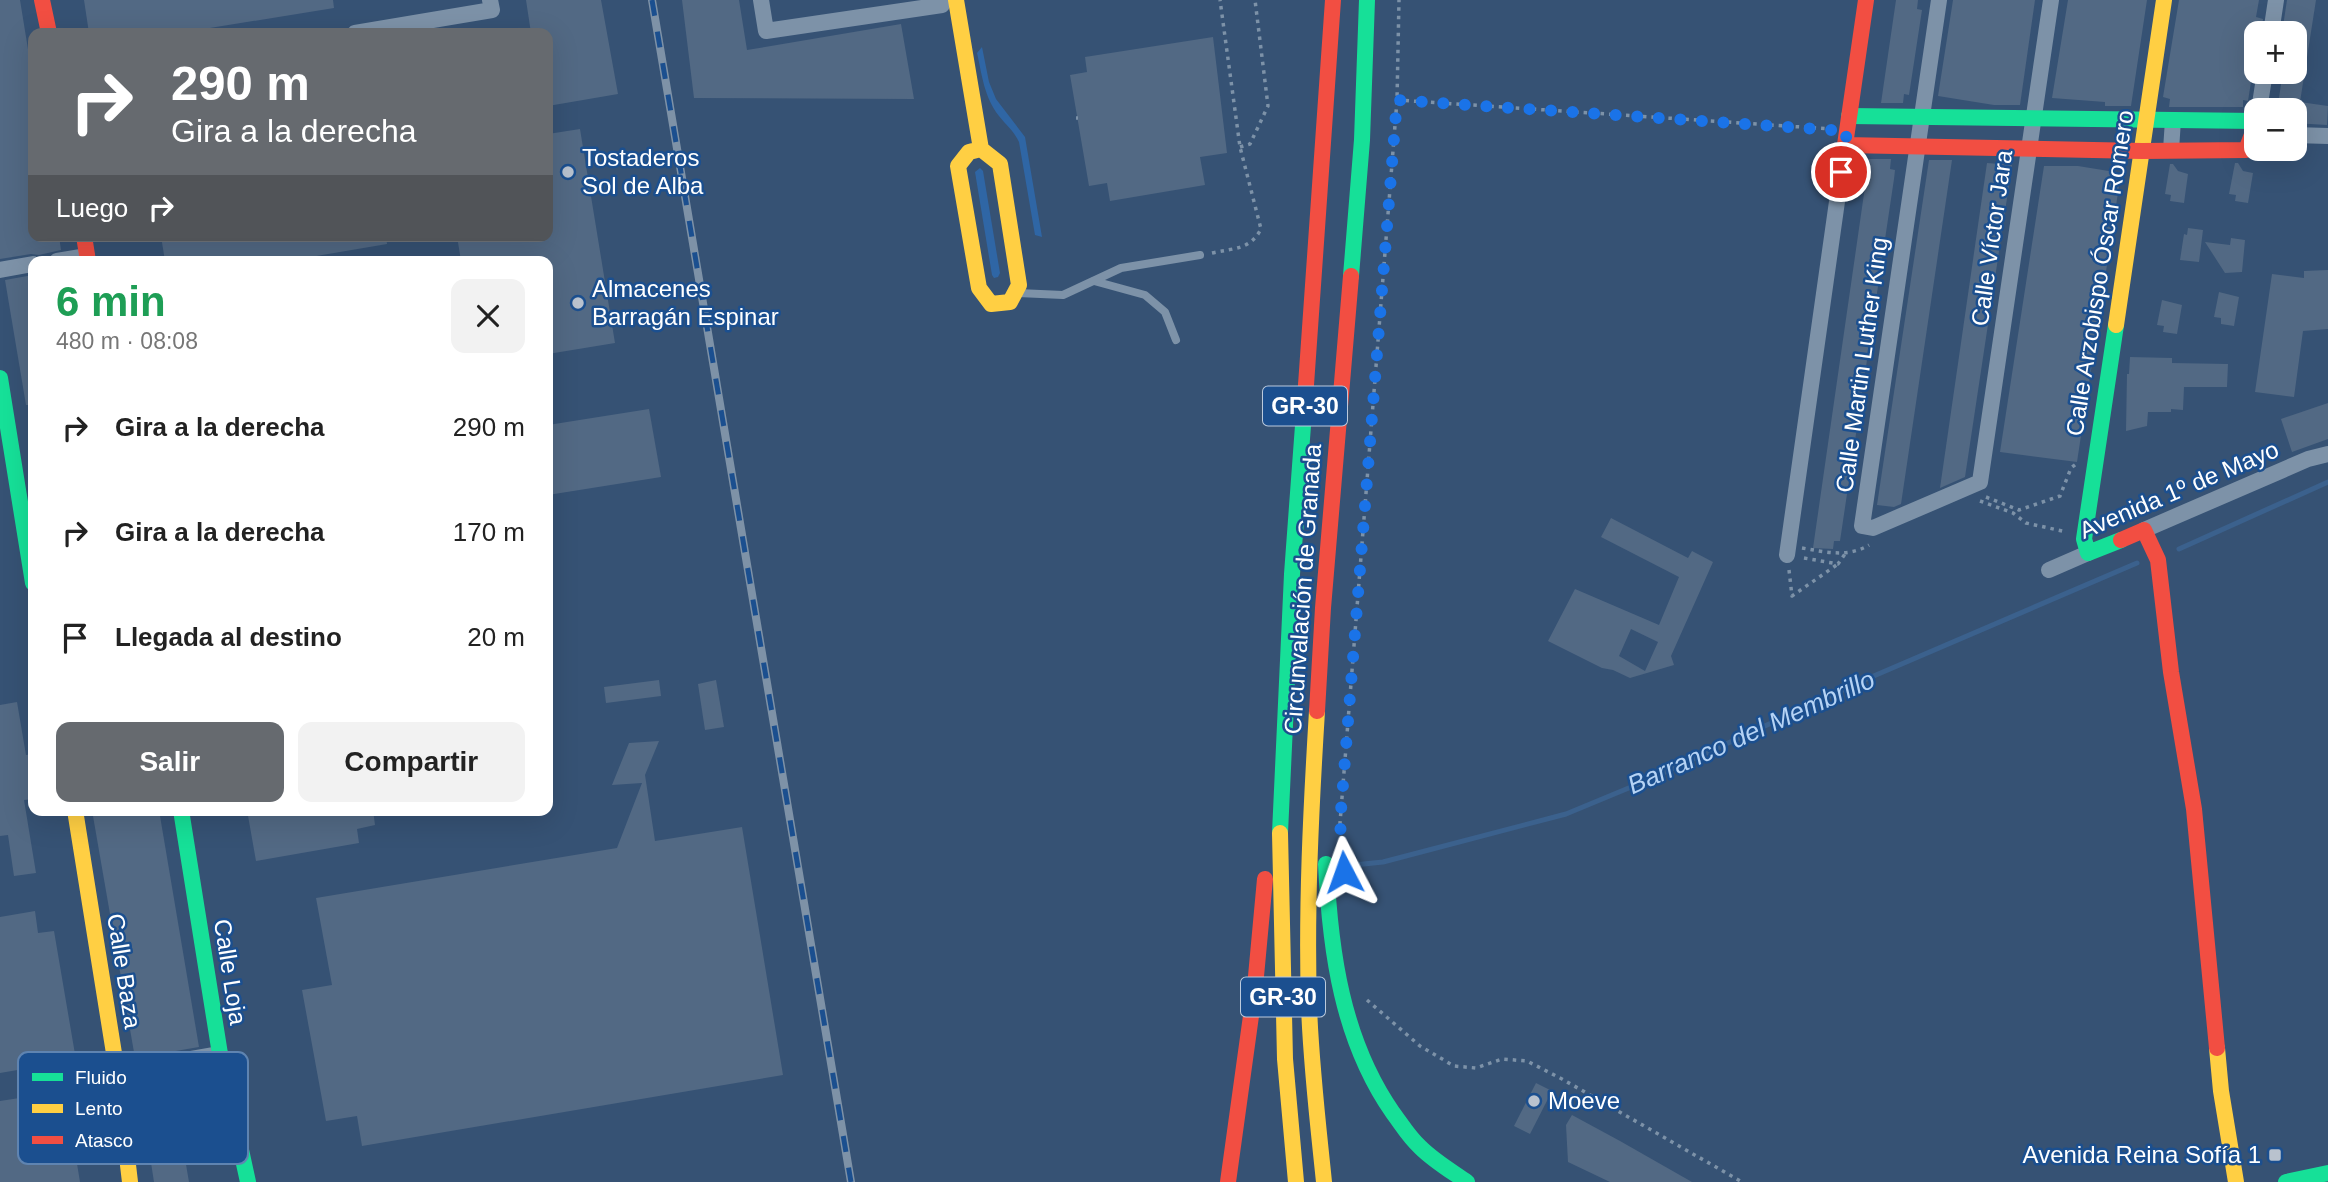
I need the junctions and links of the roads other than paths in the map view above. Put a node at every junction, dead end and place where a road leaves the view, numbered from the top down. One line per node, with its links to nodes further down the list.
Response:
1 (42, 0): 13 (main road)
2 (490, 0): 14 (street)
3 (761, 0): 11 (street)
4 (1333, 0): 44 (main road, Circunvalación de Granada / GR-30)
5 (1367, 0): 43 (main road, Circunvalación de Granada / GR-30)
6 (1866, 0): 20 (main road)
7 (1939, 0): 15 (street, Calle Martin Luther King)
8 (2051, 0): 16 (street, Calle Víctor Jara)
9 (2164, 0): 17 (main road, Calle Arzobispo Óscar Romero)
10 (2276, 0): 12 (street)
11 (947, 2): 24 (main road)
12 (2273, 21)
13 (47, 28)
14 (385, 28)
15 (1922, 118): 16 (main road); 20 (main road); 23 (street, Calle Martin Luther King)
16 (2033, 119): 17 (main road); 25 (street, Calle Víctor Jara)
17 (2146, 120): 18 (main road); 28 (main road, Calle Arzobispo Óscar Romero)
18 (2173, 120): 19 (main road); 26 (street)
19 (2244, 127)
20 (1847, 130): 23 (main road); 41 (street)
21 (2307, 135): 22 (street)
22 (2328, 136)
23 (1917, 148): 25 (main road); 37 (street, Calle Martin Luther King)
24 (975, 150): 33 (main road); 33 (main road)
25 (2028, 150): 28 (main road); 37 (street, Calle Víctor Jara)
26 (2171, 150): 27 (main road); 28 (main road)
27 (2244, 150)
28 (2142, 151): 40 (main road, Calle Arzobispo Óscar Romero)
29 (1200, 255): 32 (lane)
30 (28, 265): 31 (street)
31 (0, 270)
32 (1094, 281): 33 (lane); 34 (lane)
33 (1015, 293)
34 (1176, 340)
35 (0, 377): 39 (main road)
36 (2328, 454): 38 (street, Avenida 1º de Mayo)
37 (1976, 484)
38 (2144, 530): 40 (main road, Avenida 1º de Mayo); 58 (main road)
39 (28, 536)
40 (2088, 553): 42 (street, Avenida 1º de Mayo)
41 (1787, 555)
42 (2049, 570)
43 (1322, 608): 56 (main road, Circunvalación de Granada / GR-30); 57 (main road)
44 (1280, 812): 54 (main road); 55 (main road, Circunvalación de Granada / GR-30)
45 (80, 816): 47 (main road, Calle Baza)
46 (182, 816): 48 (main road, Calle Loja)
47 (114, 1052)
48 (220, 1052)
49 (129, 1164): 52 (main road, Calle Baza)
50 (244, 1164): 53 (main road, Calle Loja)
51 (2328, 1173): 59 (main road)
52 (131, 1182)
53 (248, 1182)
54 (1228, 1182)
55 (1296, 1182)
56 (1324, 1182)
57 (1468, 1182)
58 (2236, 1182)
59 (2286, 1182)

